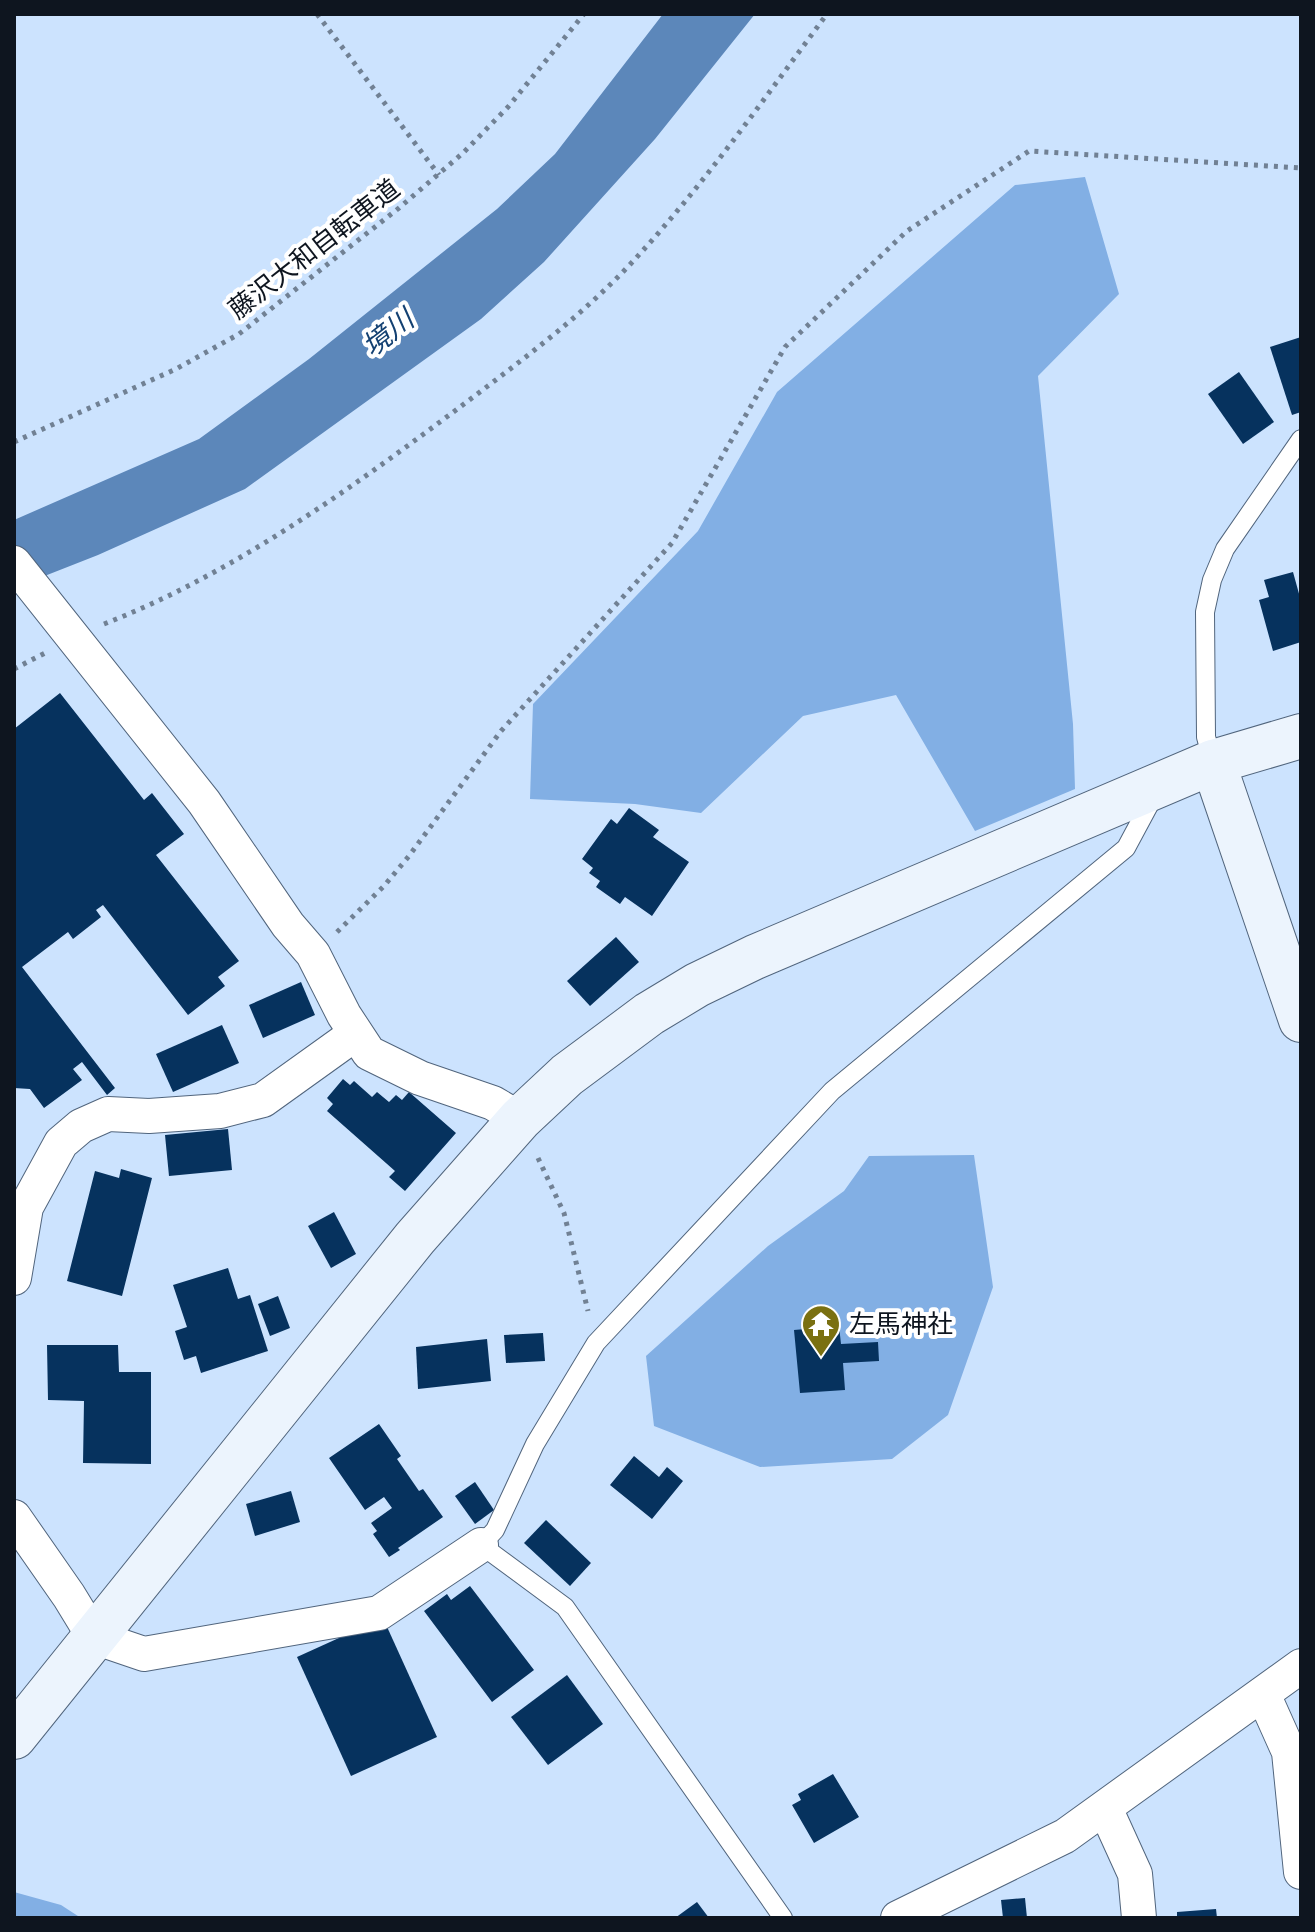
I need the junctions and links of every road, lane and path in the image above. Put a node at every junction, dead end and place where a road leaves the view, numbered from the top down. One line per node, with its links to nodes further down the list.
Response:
1 (317, 14): 5 (path)
2 (584, 14): 5 (path, 藤沢大和自転車道)
3 (827, 14): 9 (path)
4 (1301, 168): 13 (path)
5 (439, 175): 7 (path, 藤沢大和自転車道)
6 (1301, 439): 11 (lane)
7 (14, 442)
8 (14, 563): 9 (street)
9 (67, 630): 13 (street)
10 (1301, 736): 11 (street)
11 (1213, 762): 12 (street); 14 (street)
12 (1160, 784): 16 (street); 19 (lane)
13 (313, 954): 15 (street)
14 (1301, 1020)
15 (355, 1034): 16 (street); 17 (street)
16 (520, 1119): 19 (path); 22 (street)
17 (20, 1206): 18 (street)
18 (14, 1278)
19 (596, 1343): 21 (lane)
20 (14, 1517): 22 (street)
21 (481, 1545): 22 (street); 29 (lane)
22 (94, 1637): 25 (street)
23 (1301, 1666): 24 (street)
24 (1263, 1694): 26 (street); 27 (street)
25 (14, 1737)
26 (1105, 1808): 28 (street); 31 (street)
27 (1301, 1872)
28 (949, 1905): 30 (street)
29 (783, 1918)
30 (898, 1918)
31 (1139, 1918)

